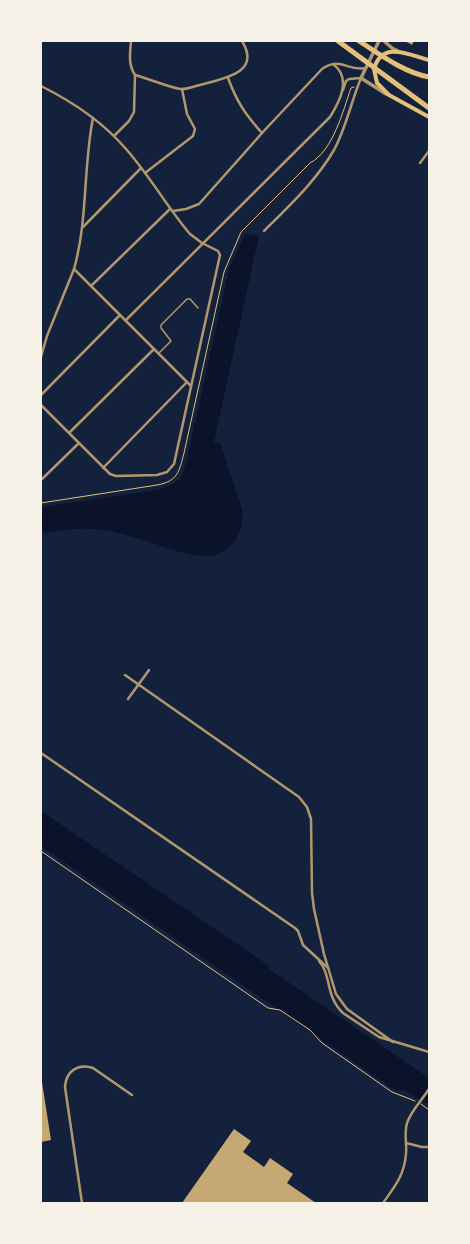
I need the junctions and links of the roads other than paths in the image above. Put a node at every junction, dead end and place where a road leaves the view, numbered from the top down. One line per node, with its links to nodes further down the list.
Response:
1 (131, 41): 13 (street)
2 (242, 41): 15 (street)
3 (338, 41): 21 (highway)
4 (359, 41): 11 (highway)
5 (379, 41): 10 (street)
6 (384, 41): 7 (street)
7 (399, 52): 8 (main road); 20 (main road)
8 (429, 60)
9 (333, 64): 10 (street); 19 (street); 24 (street)
10 (365, 68): 16 (street)
11 (413, 71): 12 (highway); 14 (highway)
12 (429, 73)
13 (135, 75): 18 (street); 25 (street)
14 (429, 77)
15 (228, 78): 18 (street); 24 (street)
16 (361, 78): 19 (street); 20 (street); 32 (street)
17 (41, 86): 23 (street)
18 (182, 89): 29 (street)
19 (343, 90): 33 (street)
20 (389, 95): 22 (main road)
21 (427, 107)
22 (429, 117)
23 (93, 118): 25 (street); 31 (street)
24 (262, 133): 30 (street)
25 (114, 136): 28 (street)
26 (429, 151): 27 (street)
27 (420, 163)
28 (141, 168): 29 (street); 31 (street)
29 (145, 173): 30 (street)
30 (171, 210): 33 (street); 35 (street)
31 (82, 228): 34 (street)
32 (264, 231)
33 (202, 243): 38 (street); 43 (street)
34 (74, 269): 35 (street); 41 (street)
35 (91, 286): 37 (street)
36 (198, 308): 40 (lane)
37 (120, 315): 38 (street); 44 (street)
38 (126, 320): 39 (street)
39 (154, 349): 40 (street); 46 (street)
40 (159, 353): 42 (street)
41 (41, 357)
42 (187, 382): 43 (street); 48 (street)
43 (192, 386): 48 (street)
44 (41, 395)
45 (41, 405): 46 (street)
46 (69, 433): 47 (street)
47 (79, 443): 48 (street); 49 (street)
48 (103, 468)
49 (42, 479)
50 (149, 670): 52 (street)
51 (125, 675): 52 (street)
52 (138, 684): 53 (street); 56 (street)
53 (128, 699)
54 (41, 753): 55 (street)
55 (314, 955): 56 (street); 57 (street)
56 (329, 969): 57 (street)
57 (393, 1042): 58 (street)
58 (429, 1052)
59 (429, 1089): 61 (street)
60 (132, 1095): 63 (street)
61 (406, 1143): 62 (street); 64 (street)
62 (429, 1147)
63 (82, 1203)
64 (383, 1203)

